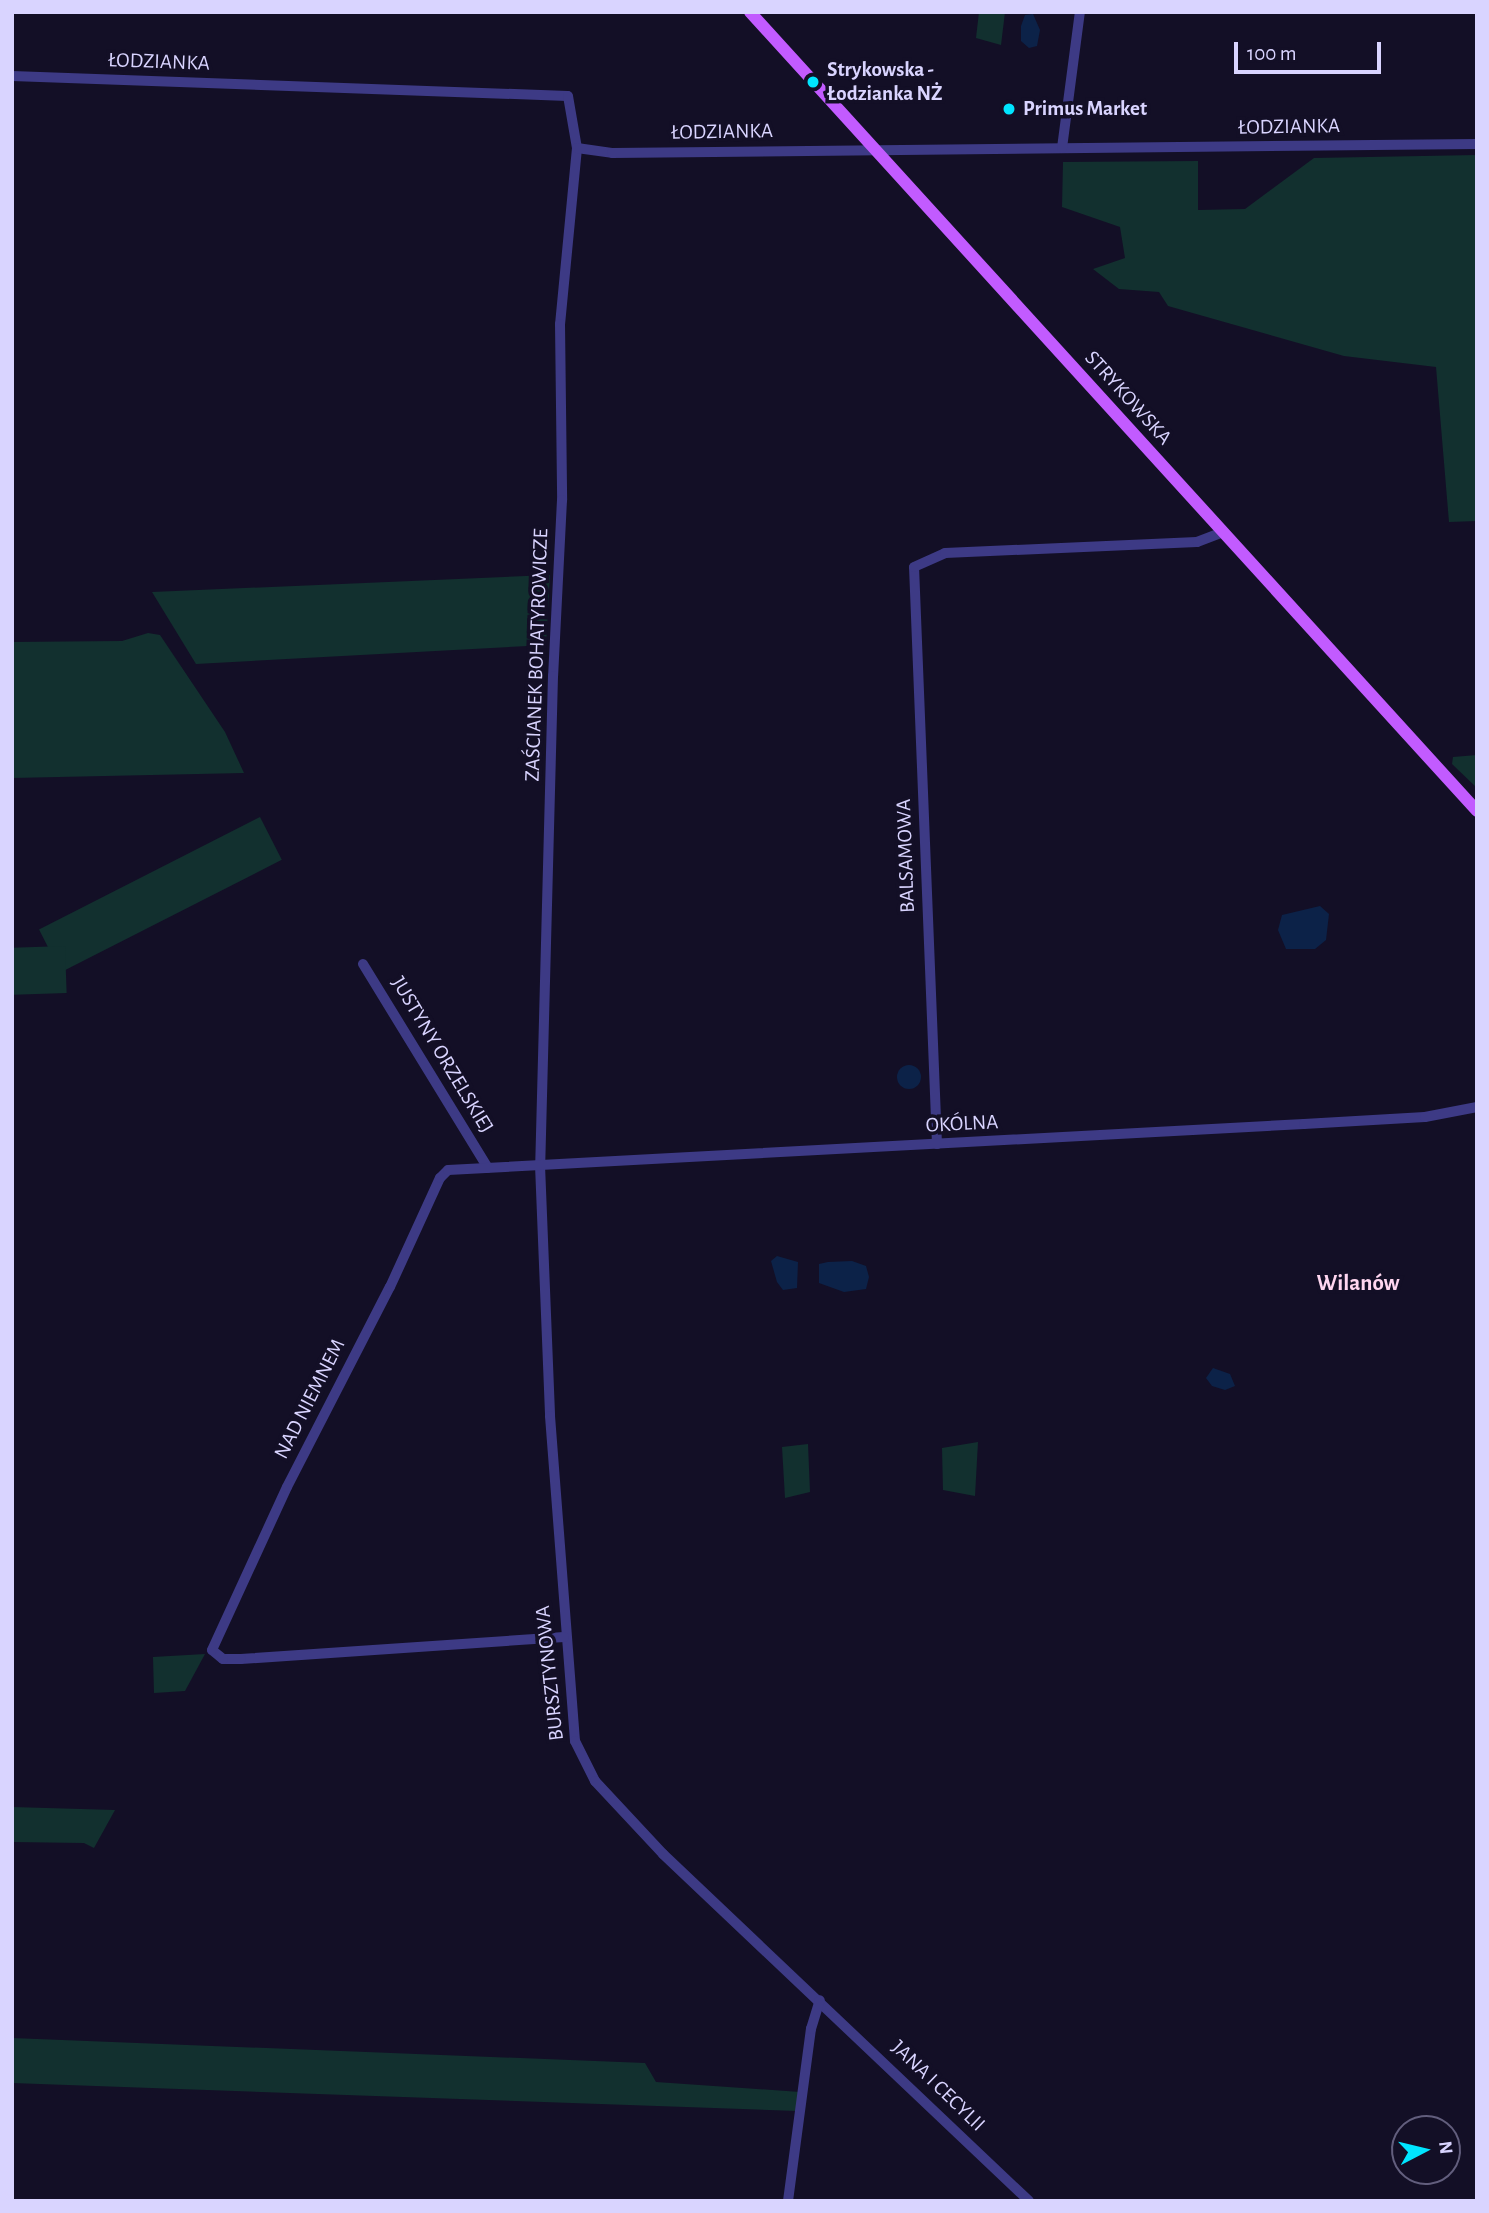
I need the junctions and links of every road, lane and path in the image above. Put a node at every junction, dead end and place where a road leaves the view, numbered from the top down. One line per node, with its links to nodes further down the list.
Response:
1 (750, 12): 7 (main road, STRYKOWSKA)
2 (1080, 12): 6 (street)
3 (12, 76): 5 (street, ŁODZIANKA)
4 (1477, 144): 6 (street, ŁODZIANKA)
5 (577, 148): 7 (street, ŁODZIANKA); 13 (street, ZAŚCIANEK BOHATYROWICZE)
6 (1062, 148): 7 (street, ŁODZIANKA)
7 (875, 149): 8 (main road, STRYKOWSKA)
8 (1223, 532): 9 (main road, STRYKOWSKA); 12 (street, BALSAMOWA)
9 (1477, 811)
10 (363, 964): 14 (street, JUSTYNY ORZELSKIEJ)
11 (1477, 1107): 12 (street, OKÓLNA)
12 (937, 1144): 13 (street, OKÓLNA)
13 (540, 1165): 14 (street, OKÓLNA); 16 (street, BURSZTYNOWA)
14 (488, 1168): 15 (street, OKÓLNA)
15 (448, 1170): 16 (street, NAD NIEMNEM)
16 (564, 1637): 17 (street, BURSZTYNOWA)
17 (820, 2000): 18 (street); 19 (street, JANA I CECYLII)
18 (788, 2201)
19 (1029, 2201)

